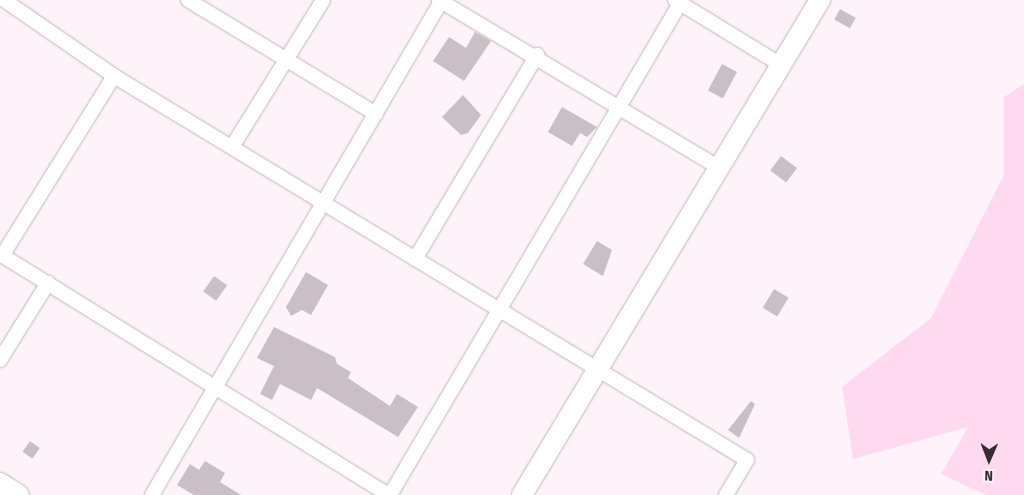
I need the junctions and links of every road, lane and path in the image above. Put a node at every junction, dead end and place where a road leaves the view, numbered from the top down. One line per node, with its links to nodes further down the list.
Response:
1 (5, 0): 7 (street); 11 (street)
2 (188, 0): 9 (street)
3 (323, 0): 9 (street)
4 (441, 0): 8 (street); 13 (street)
5 (820, 0): 10 (street)
6 (679, 1): 10 (street); 12 (street)
7 (0, 7)
8 (538, 55): 12 (street); 18 (street)
9 (286, 61): 13 (street); 14 (street)
10 (781, 65): 15 (street)
11 (114, 76): 14 (street); 17 (street)
12 (619, 106): 15 (street); 20 (street)
13 (376, 114): 16 (street)
14 (232, 147): 16 (street)
15 (720, 168): 22 (street)
16 (325, 204): 18 (street); 23 (street)
17 (1, 255): 19 (street)
18 (415, 259): 20 (street)
19 (48, 283): 21 (street); 23 (street)
20 (497, 309): 22 (street); 27 (street)
21 (0, 360)
22 (599, 370): 28 (street); 29 (street)
23 (218, 386): 26 (street); 27 (street)
24 (0, 483): 25 (street)
25 (20, 495)
26 (152, 495)
27 (390, 495)
28 (522, 495)
29 (726, 495)

